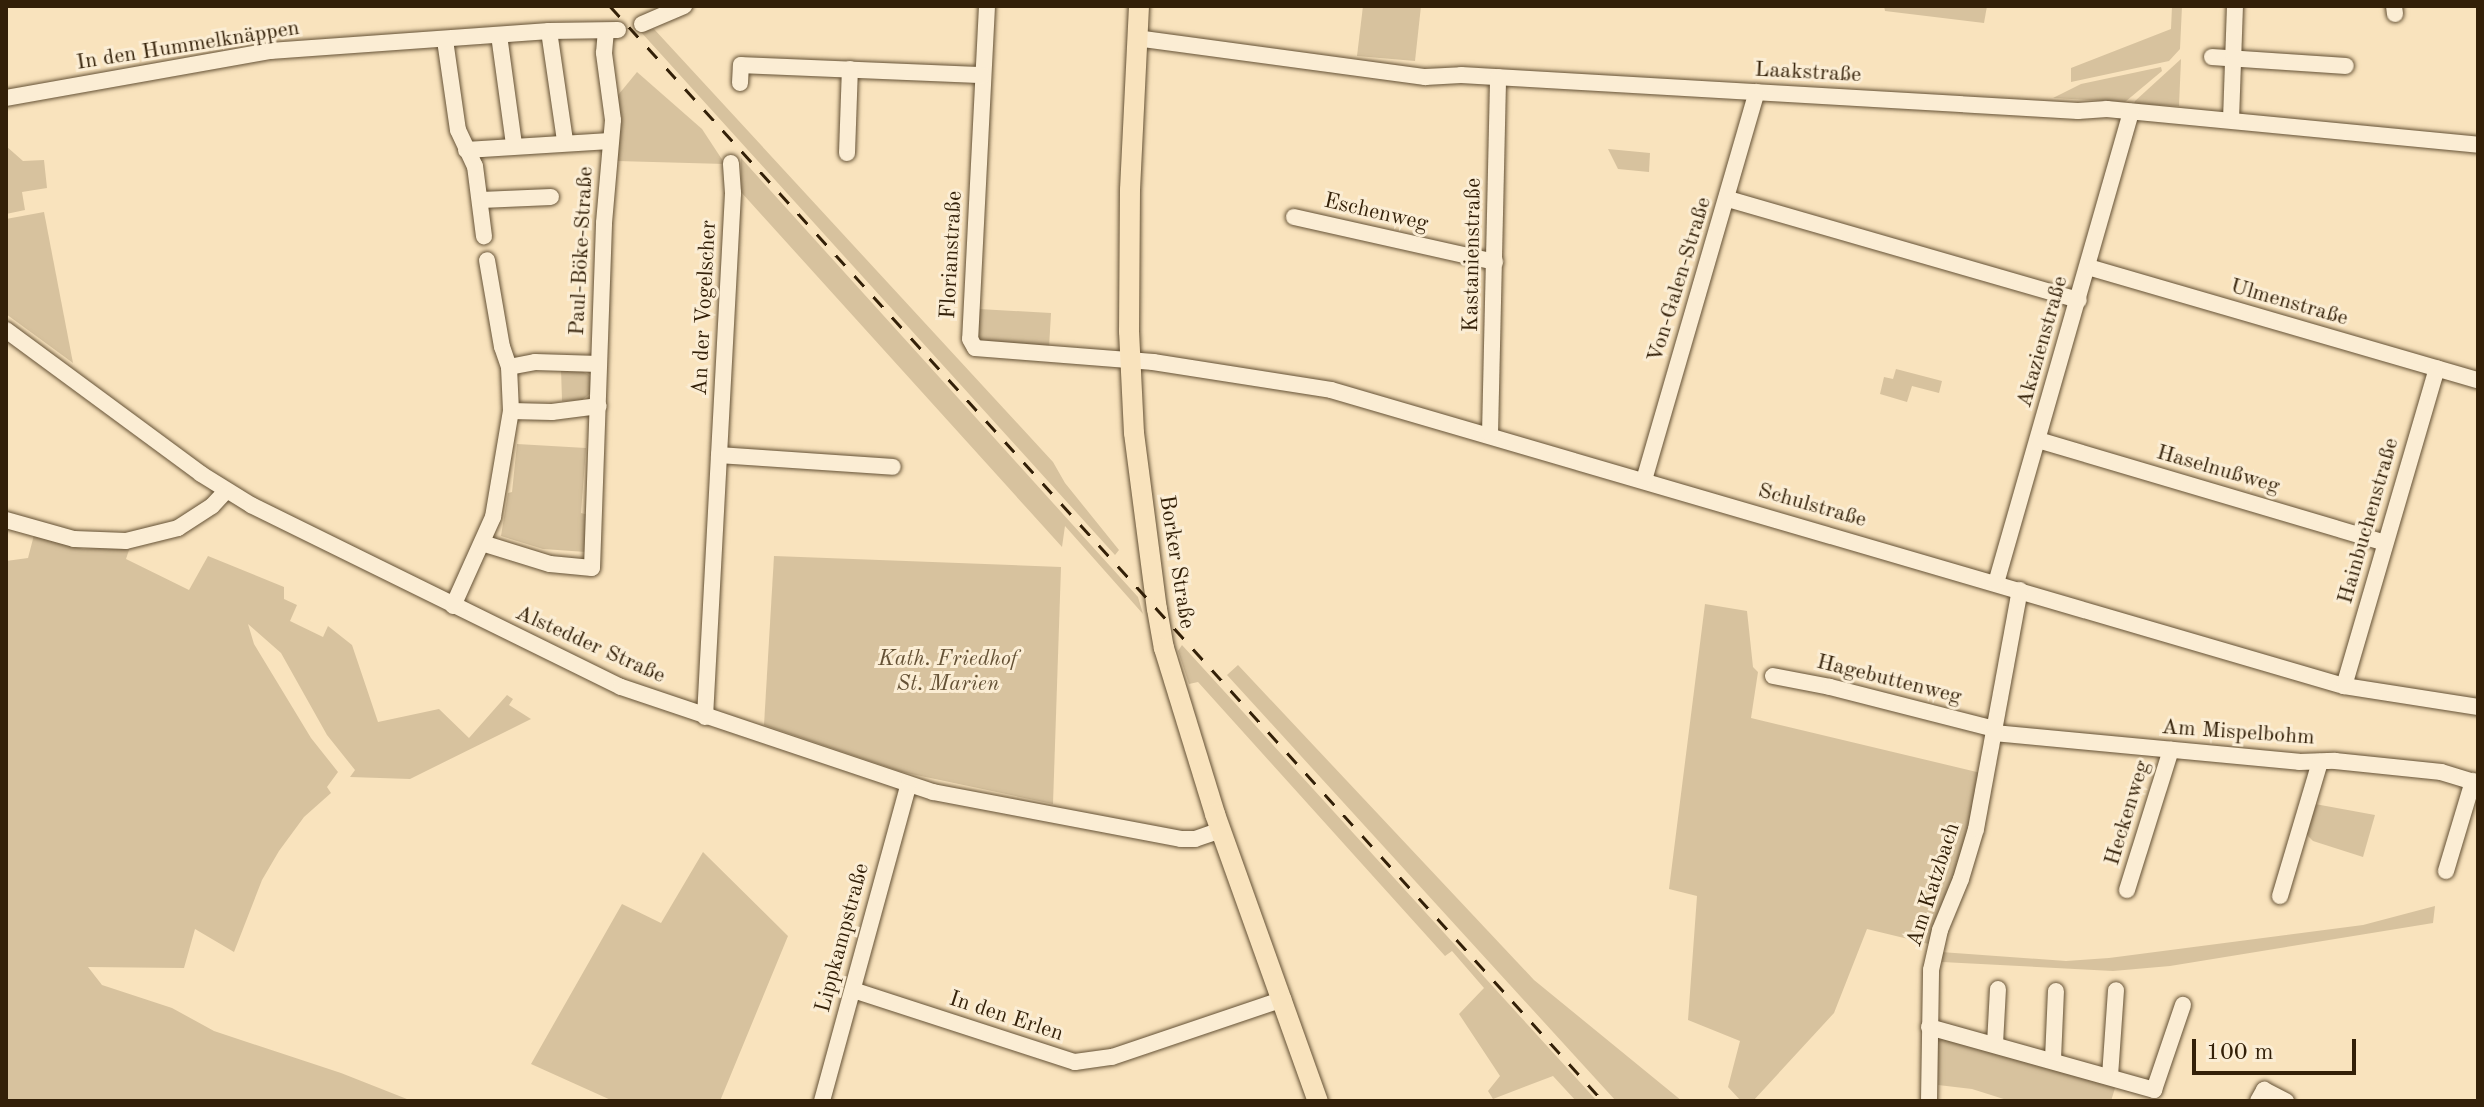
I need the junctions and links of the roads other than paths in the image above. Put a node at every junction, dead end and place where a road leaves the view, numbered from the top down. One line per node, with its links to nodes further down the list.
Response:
1 (684, 6): 5 (street)
2 (987, 6): 15 (street, Florianstraße)
3 (1139, 6): 9 (main road, Borker Straße)
4 (2235, 6): 12 (street)
5 (642, 24)
6 (549, 31): 7 (street, In den Hummelknäppen); 8 (street, In den Hummelknäppen); 22 (street, Paul-Böke-Straße)
7 (612, 31): 23 (street, Paul-Böke-Straße)
8 (499, 35): 10 (street, In den Hummelknäppen); 24 (street)
9 (1136, 38): 16 (street, Laakstraße); 39 (main road, Borker Straße)
10 (445, 40): 19 (street, In den Hummelknäppen); 26 (street)
11 (2212, 57): 12 (street)
12 (2235, 59): 13 (street); 21 (street)
13 (2346, 66)
14 (850, 69): 15 (street); 17 (street); 27 (street)
15 (983, 75): 39 (street, Florianstraße)
16 (1498, 77): 18 (street, Laakstraße); 35 (street, Kastanienstraße)
17 (740, 83)
18 (1757, 92): 20 (street, Laakstraße); 30 (street, Von-Galen-Straße)
19 (6, 98)
20 (2131, 112): 21 (street, Laakstraße); 36 (street, Akazienstraße)
21 (2231, 120): 25 (street, Laakstraße)
22 (565, 141): 23 (street, Paul-Böke-Straße); 24 (street, Paul-Böke-Straße)
23 (610, 141): 40 (street, Paul-Böke-Straße)
24 (514, 145): 26 (street, Paul-Böke-Straße)
25 (2478, 145)
26 (466, 150): 31 (street)
27 (847, 153)
28 (731, 163): 48 (street, An der Vogelscher)
29 (551, 197): 31 (street, Paul-Böke-Straße)
30 (1728, 199): 37 (street); 50 (street, Von-Galen-Straße)
31 (481, 200): 33 (street)
32 (1294, 217): 35 (street, Eschenweg)
33 (484, 236)
34 (487, 260): 41 (street)
35 (1495, 262): 46 (street, Kastanienstraße)
36 (2088, 267): 37 (street, Akazienstraße); 42 (street, Ulmenstraße)
37 (2079, 300): 47 (street, Akazienstraße)
38 (6, 330): 51 (street, Alstedder Straße)
39 (1130, 361): 46 (street, Schulstraße); 67 (main road, Borker Straße)
40 (599, 364): 41 (street, Paul-Böke-Straße); 44 (street, Paul-Böke-Straße)
41 (509, 367): 45 (street)
42 (2437, 368): 43 (street, Ulmenstraße); 54 (street, Hainbuchenstraße)
43 (2478, 380)
44 (599, 406): 45 (street); 53 (street, Paul-Böke-Straße)
45 (511, 411): 53 (street)
46 (1490, 434): 50 (street, Schulstraße)
47 (2038, 440): 54 (street, Haselnußweg); 55 (street, Akazienstraße)
48 (719, 455): 49 (street); 61 (street, An der Vogelscher)
49 (893, 467)
50 (1644, 480): 55 (street, Schulstraße)
51 (226, 491): 52 (street); 57 (street, Alstedder Straße)
52 (6, 520)
53 (482, 543): 57 (street)
54 (2385, 543): 59 (street, Hainbuchenstraße)
55 (1996, 583): 56 (street, Schulstraße)
56 (2020, 590): 59 (street, Schulstraße); 62 (street, Am Katzbach)
57 (453, 606): 61 (street, Alstedder Straße)
58 (1773, 676): 62 (street, Hagebuttenweg)
59 (2344, 686): 60 (street, Schulstraße)
60 (2478, 707)
61 (705, 717): 66 (street, Alstedder Straße)
62 (1994, 731): 63 (street, Am Mispelbohm); 77 (street, Am Katzbach)
63 (2171, 750): 64 (street, Am Mispelbohm); 69 (street, Heckenweg)
64 (2320, 762): 65 (street, Am Mispelbohm); 70 (street)
65 (2476, 782): 68 (street)
66 (908, 786): 67 (street, Alstedder Straße); 72 (street, Lippkampstraße)
67 (1221, 830): 75 (main road, Borker Straße)
68 (2446, 871)
69 (2127, 890)
70 (2280, 896)
71 (1998, 989): 78 (street)
72 (853, 990): 75 (street, In den Erlen); 82 (street, Lippkampstraße)
73 (2116, 990): 80 (street)
74 (2056, 991): 79 (street)
75 (1283, 999): 83 (main road, Borker Straße)
76 (2183, 1005): 80 (street)
77 (1929, 1027): 78 (street); 84 (street, Am Katzbach)
78 (1995, 1044): 79 (street)
79 (2053, 1059): 80 (street)
80 (2110, 1076)
81 (2261, 1095): 85 (street)
82 (822, 1101)
83 (1318, 1101)
84 (1929, 1101)
85 (2286, 1101)

